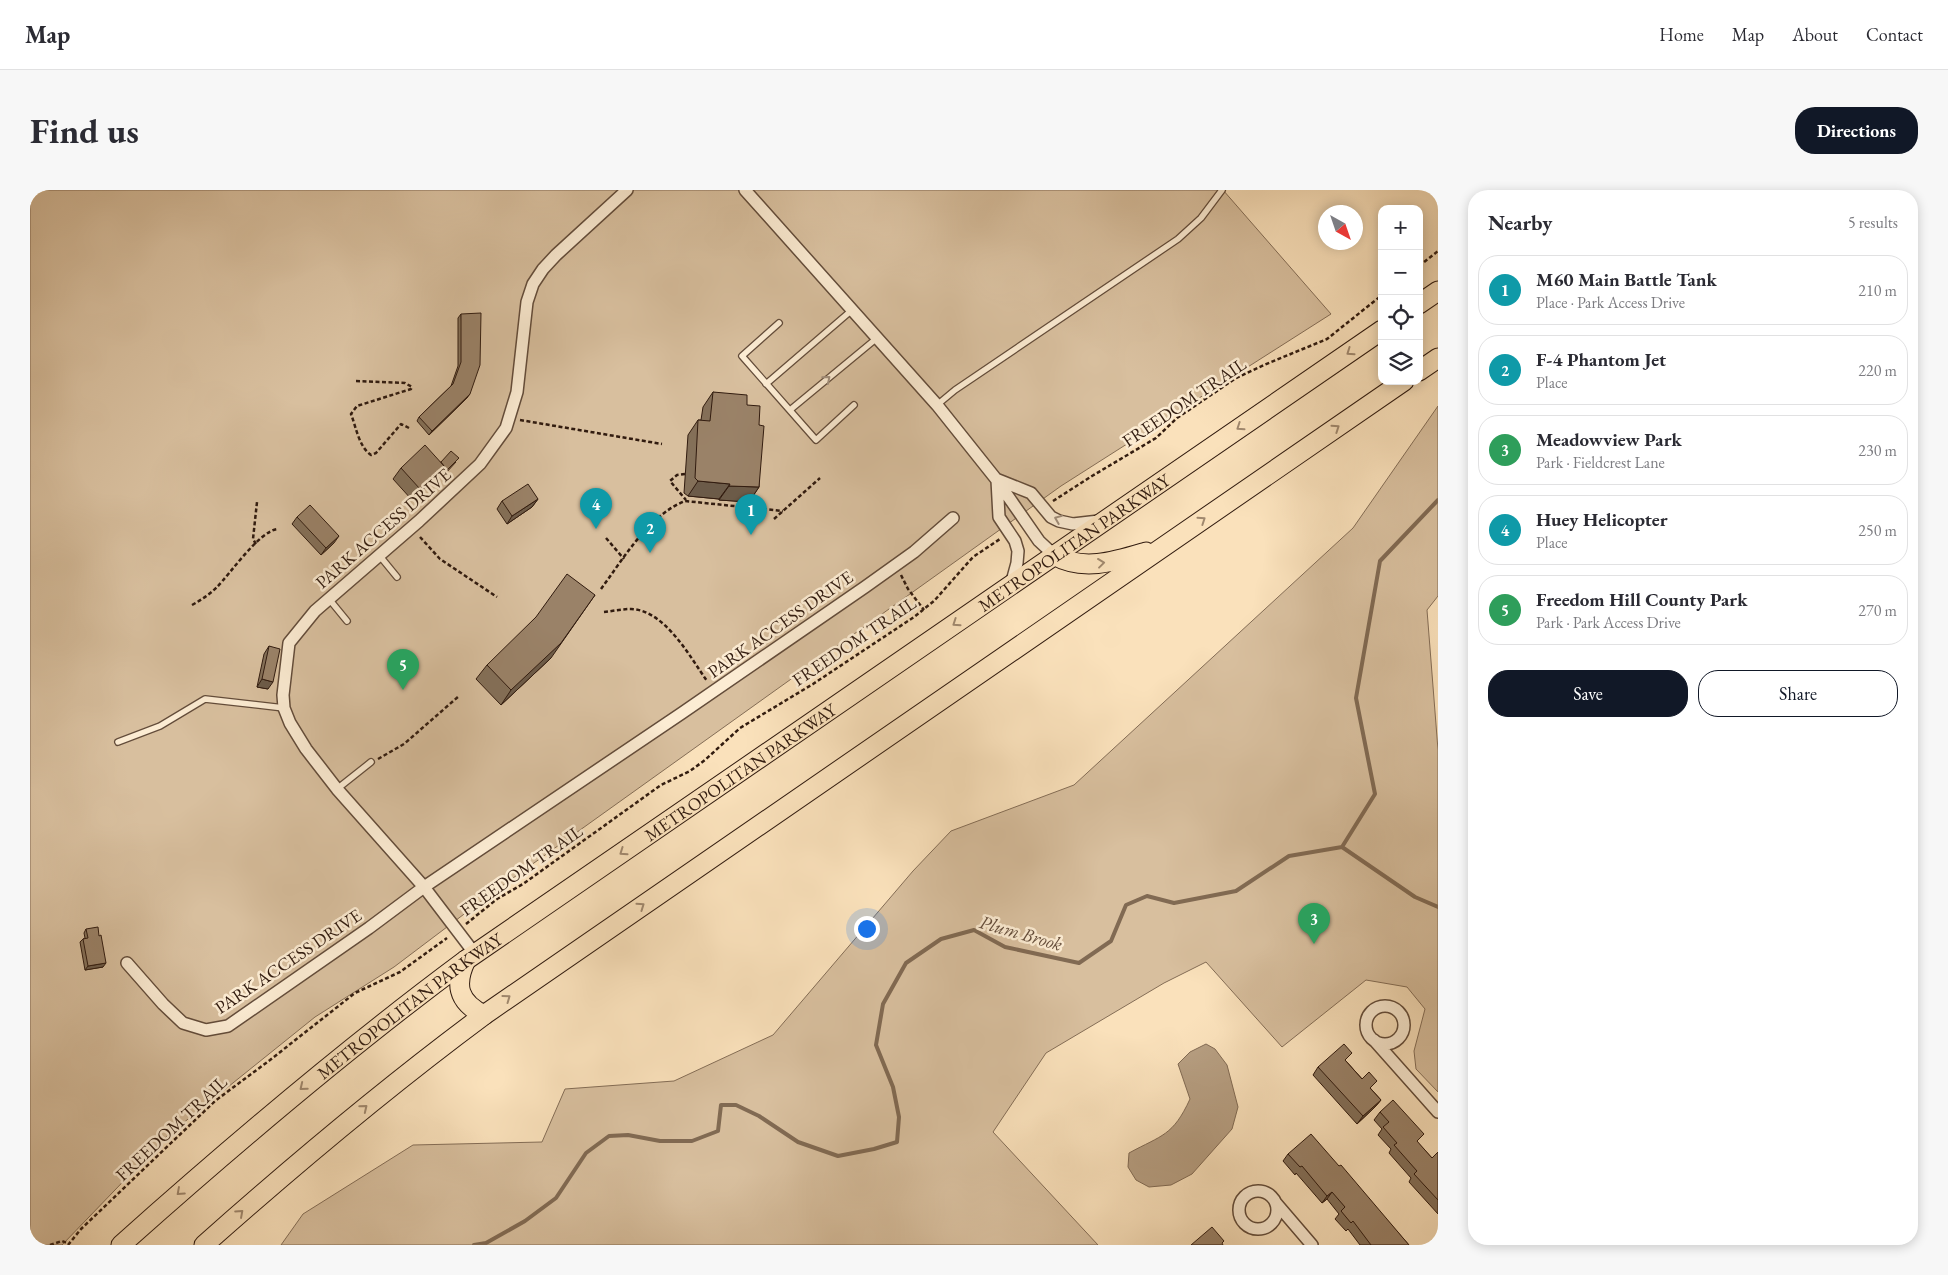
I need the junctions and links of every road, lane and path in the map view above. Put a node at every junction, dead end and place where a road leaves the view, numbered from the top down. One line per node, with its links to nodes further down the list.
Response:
1 (627, 190): 34 (street, PARK ACCESS DRIVE)
2 (745, 190): 9 (street)
3 (1222, 190): 19 (lane)
4 (1438, 251): 5 (path)
5 (1423, 263)
6 (1438, 291): 8 (main road)
7 (1378, 298): 29 (path, FREEDOM TRAIL)
8 (1423, 301)
9 (852, 310): 12 (street); 16 (lane)
10 (779, 323): 16 (lane)
11 (1378, 333): 33 (main road, METROPOLITAN PARKWAY, one-way to 33)
12 (877, 338): 19 (street); 20 (lane, one-way to 12)
13 (1438, 358): 14 (main road)
14 (1423, 368)
15 (356, 381): 22 (path)
16 (766, 384): 20 (lane)
17 (1398, 385): 39 (main road, one-way to 17)
18 (854, 405): 20 (lane)
19 (937, 405): 26 (street)
20 (790, 410)
21 (516, 419): 23 (path)
22 (409, 428)
23 (662, 444)
24 (686, 474): 27 (path)
25 (820, 478): 30 (path)
26 (996, 479): 33 (street, one-way to 26); 41 (street); 45 (street)
27 (687, 501): 30 (path); 42 (path)
28 (257, 502): 38 (path)
29 (1051, 502)
30 (783, 511): 32 (path)
31 (953, 518): 43 (street, PARK ACCESS DRIVE)
32 (774, 519)
33 (1105, 520): 41 (main road, METROPOLITAN PARKWAY)
34 (411, 527): 40 (street, PARK ACCESS DRIVE); 47 (path)
35 (278, 529): 38 (path)
36 (1003, 536): 50 (path, FREEDOM TRAIL)
37 (606, 538): 42 (path)
38 (256, 544): 49 (path)
39 (1161, 547): 41 (main road, one-way to 39); 63 (main road, one-way to 39)
40 (379, 555): 44 (lane); 48 (street, PARK ACCESS DRIVE)
41 (1054, 555): 45 (main road, METROPOLITAN PARKWAY)
42 (624, 559): 46 (path)
43 (896, 565): 50 (path); 53 (street, PARK ACCESS DRIVE)
44 (397, 577)
45 (1011, 585): 61 (main road, METROPOLITAN PARKWAY, one-way to 61)
46 (601, 589)
47 (497, 597)
48 (328, 599): 52 (lane); 55 (street, PARK ACCESS DRIVE)
49 (192, 604)
50 (924, 610): 60 (path, FREEDOM TRAIL)
51 (604, 612): 53 (path)
52 (347, 621)
53 (713, 691): 59 (street, PARK ACCESS DRIVE)
54 (459, 696): 57 (path)
55 (284, 708): 56 (lane); 58 (street, PARK ACCESS DRIVE)
56 (118, 742)
57 (371, 762): 58 (lane)
58 (337, 789): 59 (street, PARK ACCESS DRIVE)
59 (424, 887): 60 (street, PARK ACCESS DRIVE); 62 (street, PARK ACCESS DRIVE)
60 (458, 930): 61 (street, PARK ACCESS DRIVE); 71 (path, FREEDOM TRAIL)
61 (471, 957): 63 (main road); 73 (main road, METROPOLITAN PARKWAY, one-way to 73)
62 (127, 963)
63 (484, 1015): 74 (main road, one-way to 63)
64 (1397, 1039): 65 (street); 65 (street); 66 (street)
65 (1374, 1040): 66 (street)
66 (1395, 1064): 67 (street)
67 (1438, 1112)
68 (1276, 1203): 69 (street); 70 (street); 70 (street)
69 (1293, 1223): 70 (street); 75 (street)
70 (1270, 1225)
71 (68, 1244): 72 (path, FREEDOM TRAIL)
72 (50, 1245)
73 (122, 1245)
74 (204, 1245)
75 (1312, 1245)

